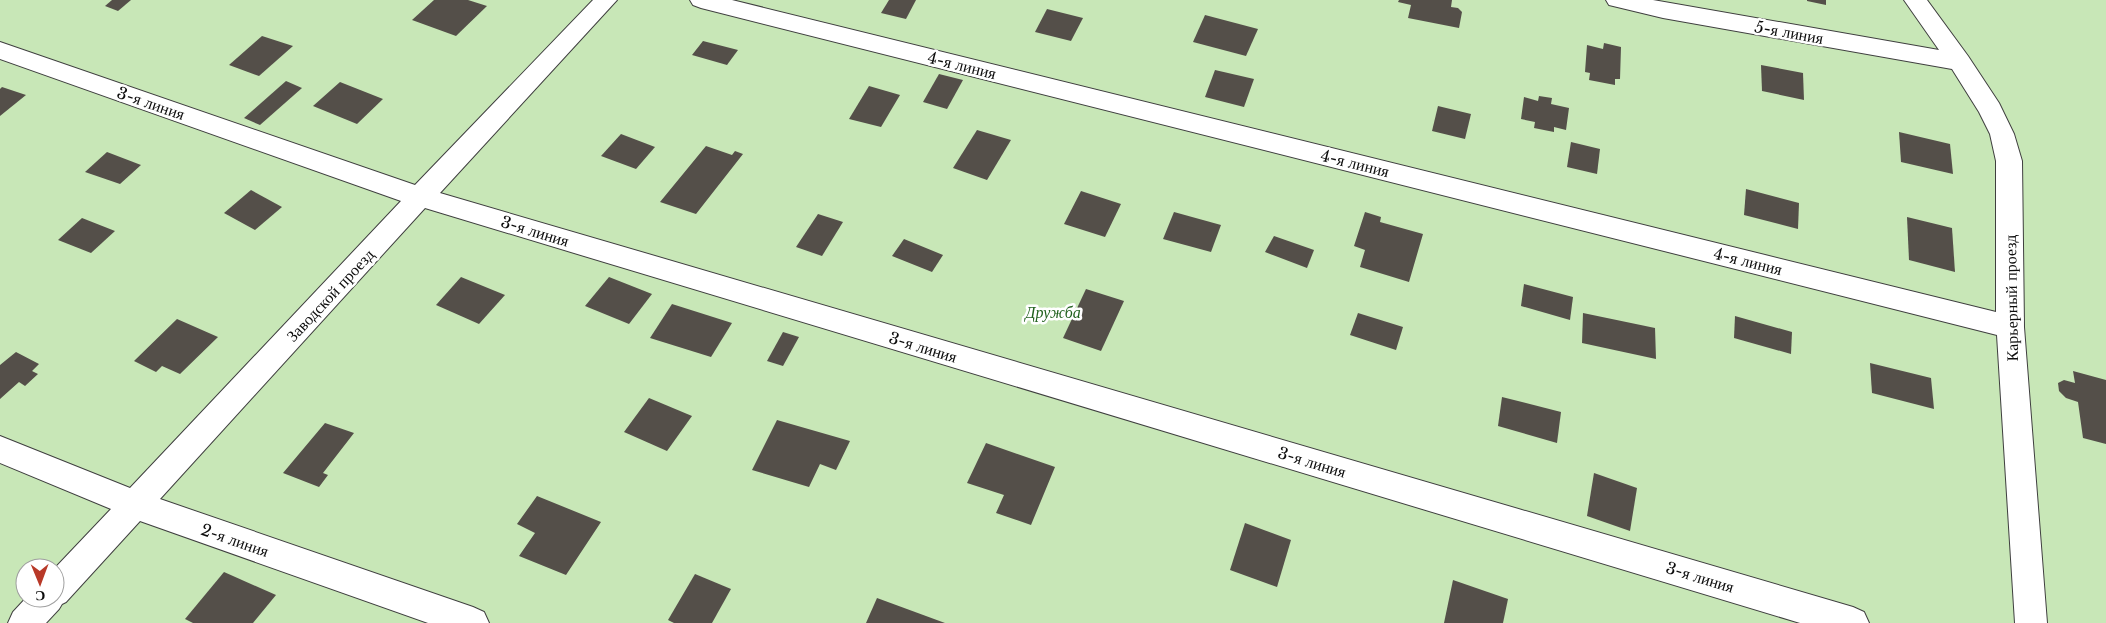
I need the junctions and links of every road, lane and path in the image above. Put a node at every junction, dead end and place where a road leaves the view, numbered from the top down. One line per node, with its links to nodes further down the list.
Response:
1 (606, 0): 7 (street, Заводской проезд)
2 (700, 0): 8 (street, 4-я линия)
3 (1617, 0): 6 (street, 5-я линия)
4 (1915, 0): 6 (street, Карьерный проезд)
5 (0, 50): 7 (street, 3-я линия)
6 (1960, 62): 8 (street, Карьерный проезд)
7 (420, 197): 10 (street, Заводской проезд); 15 (street, 3-я линия)
8 (2010, 327): 16 (street, Карьерный проезд)
9 (0, 449): 10 (street, 2-я линия)
10 (136, 505): 11 (street, Заводской проезд); 14 (street, 2-я линия)
11 (65, 580)
12 (38, 608): 13 (street)
13 (24, 623)
14 (473, 623)
15 (1853, 623)
16 (2031, 623)

